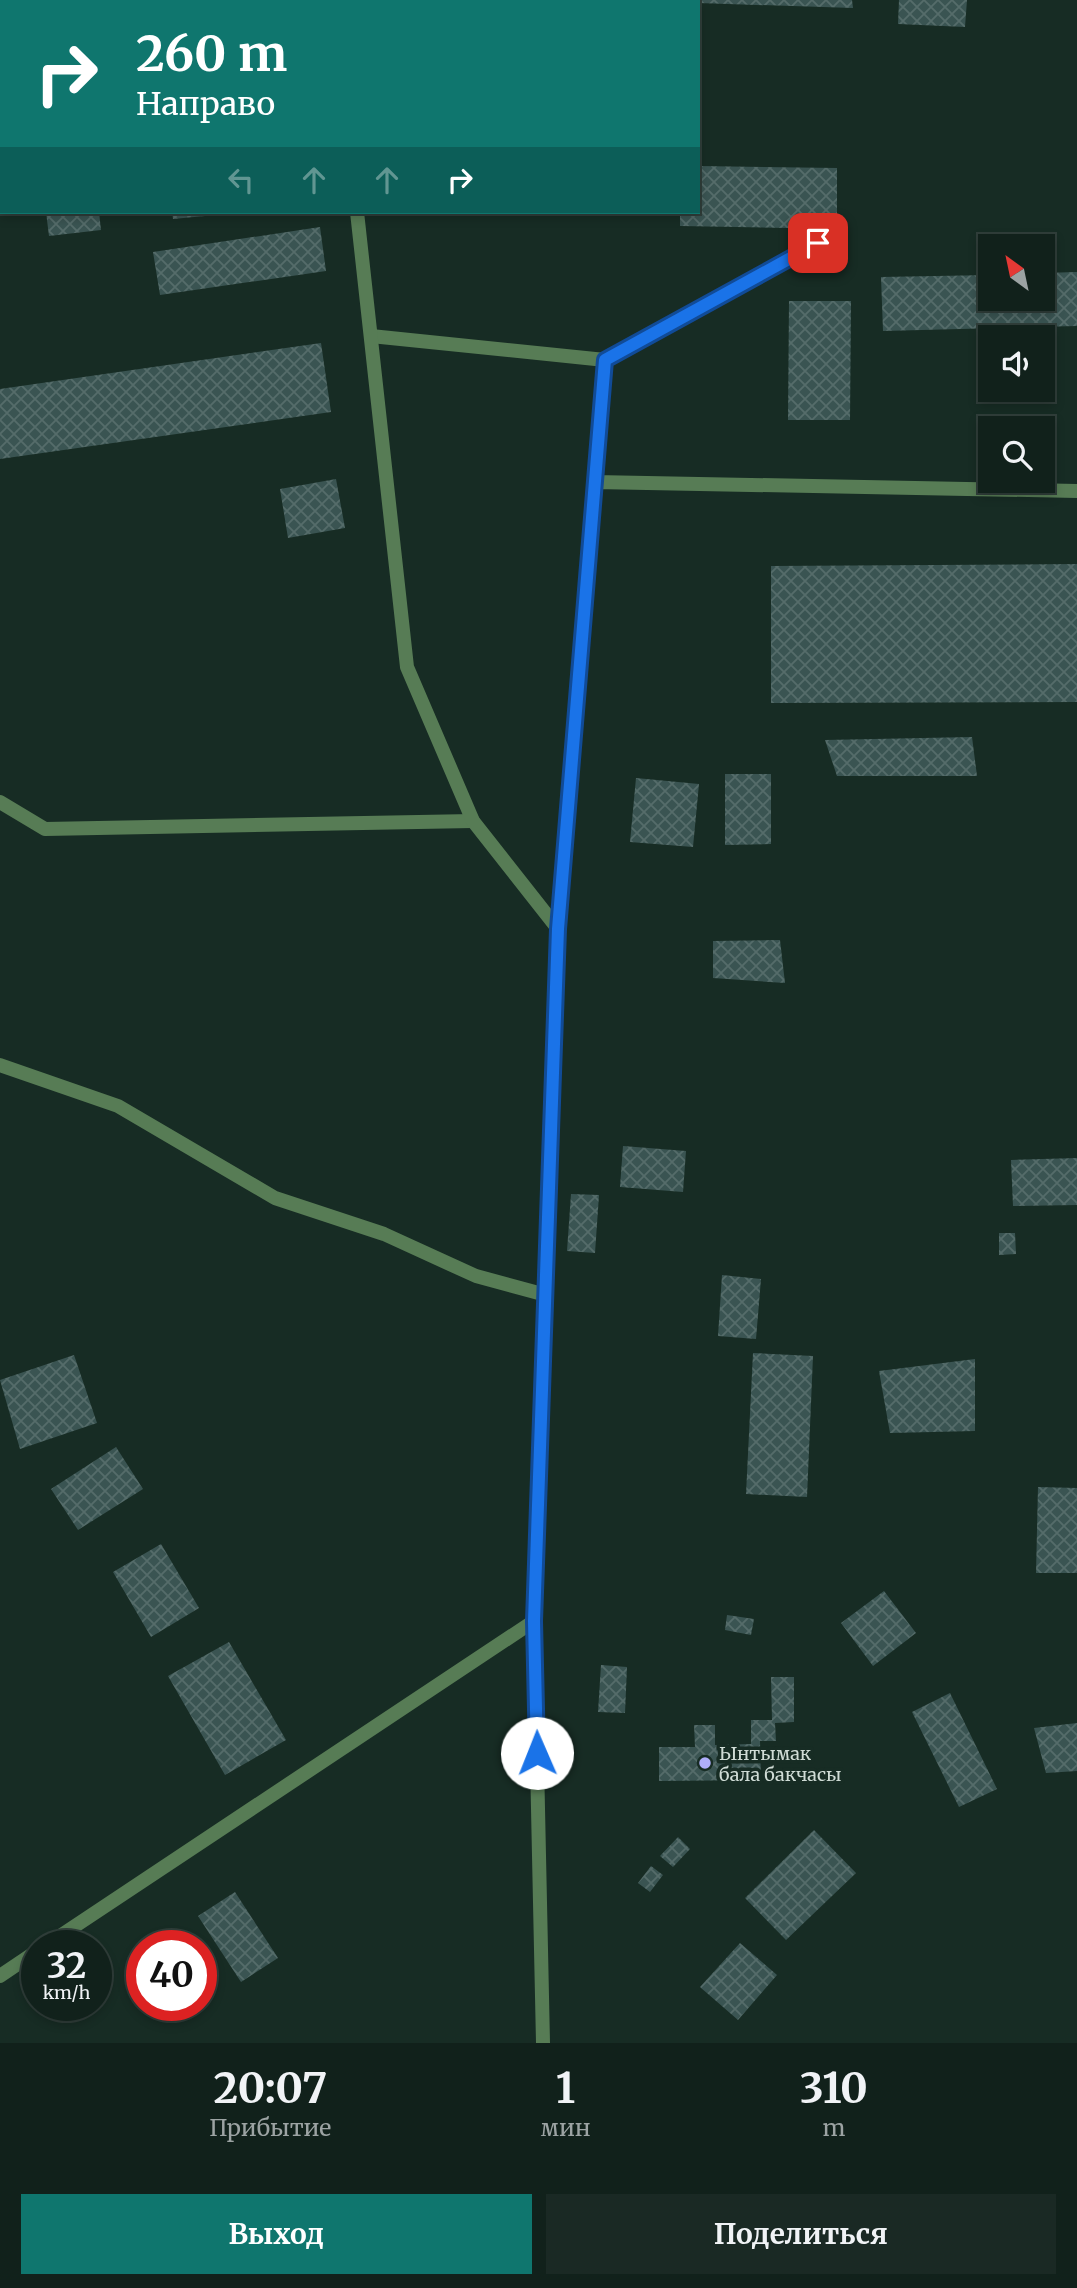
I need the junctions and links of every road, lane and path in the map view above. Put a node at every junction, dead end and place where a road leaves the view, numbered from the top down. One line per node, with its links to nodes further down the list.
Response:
1 (357, 214): 3 (street)
2 (818, 243): 4 (street)
3 (371, 336): 4 (street); 8 (street)
4 (605, 360): 5 (street)
5 (595, 482): 6 (street); 9 (street)
6 (1077, 492)
7 (0, 802): 8 (street)
8 (473, 821): 9 (street)
9 (558, 929): 11 (street)
10 (0, 1065): 11 (street)
11 (546, 1295): 12 (street)
12 (534, 1621): 13 (street); 16 (street)
13 (69, 1930)
14 (21, 1962): 15 (street)
15 (0, 1976)
16 (543, 2043)

